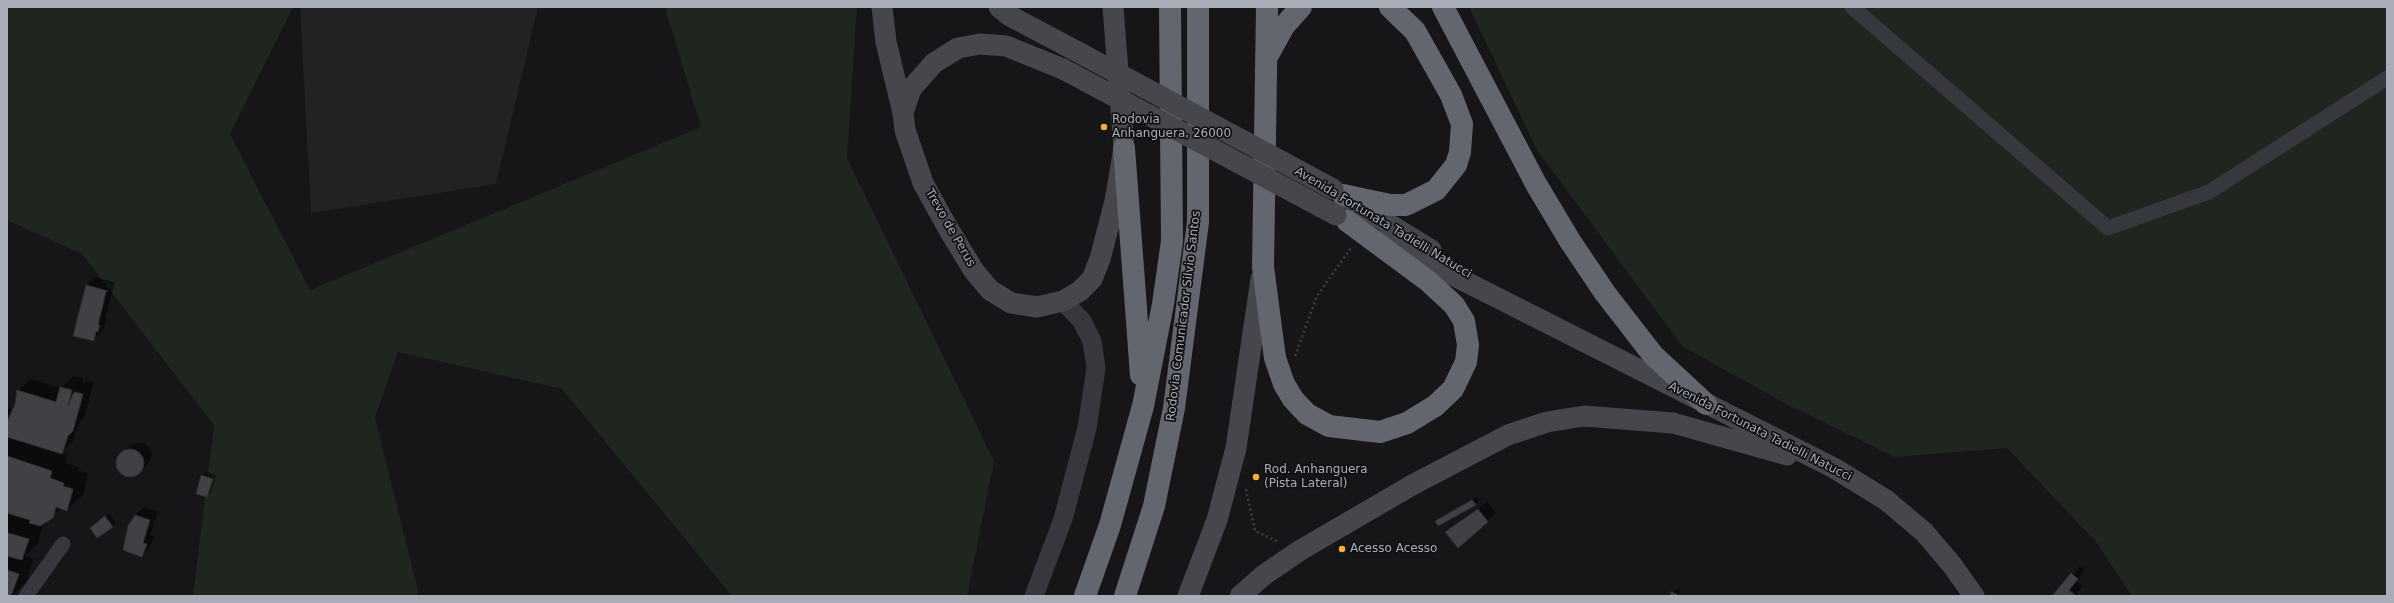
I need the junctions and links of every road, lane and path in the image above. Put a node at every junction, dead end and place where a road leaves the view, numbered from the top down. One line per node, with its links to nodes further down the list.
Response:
1 (882, 7): 13 (main road)
2 (999, 7): 15 (main road, Avenida Fortunata Tadielli Natucci, bridge)
3 (1112, 7): 14 (main road, Trevo de Perus)
4 (1170, 7): 20 (highway, Rodovia Comunicador Silvio Santos)
5 (1198, 7): 28 (highway, Rodovia Comunicador Silvio Santos)
6 (1266, 7): 11 (highway)
7 (1301, 7): 11 (highway)
8 (1390, 7): 15 (highway)
9 (1443, 7): 19 (highway)
10 (1852, 7): 12 (street)
11 (1267, 58): 16 (highway)
12 (2387, 78)
13 (903, 113): 15 (main road, Trevo de Perus, bridge); 17 (main road, Trevo de Perus)
14 (1124, 148): 17 (main road, Trevo de Perus); 20 (highway)
15 (1344, 211): 18 (path); 18 (highway); 19 (main road, Avenida Fortunata Tadielli Natucci)
16 (1263, 267): 18 (highway); 29 (main road)
17 (1064, 301): 26 (street)
18 (1284, 384)
19 (1706, 404): 21 (main road, Avenida Fortunata Tadielli Natucci)
20 (1143, 406): 27 (highway, Rodovia Comunicador Silvio Santos)
21 (1834, 468): 24 (main road); 31 (main road, Avenida Fortunata Tadielli Natucci)
22 (1245, 486): 24 (path)
23 (63, 544): 25 (street)
24 (1300, 551): 30 (main road)
25 (26, 596)
26 (1034, 596)
27 (1085, 596)
28 (1126, 596)
29 (1188, 596)
30 (1240, 596)
31 (1974, 596)

